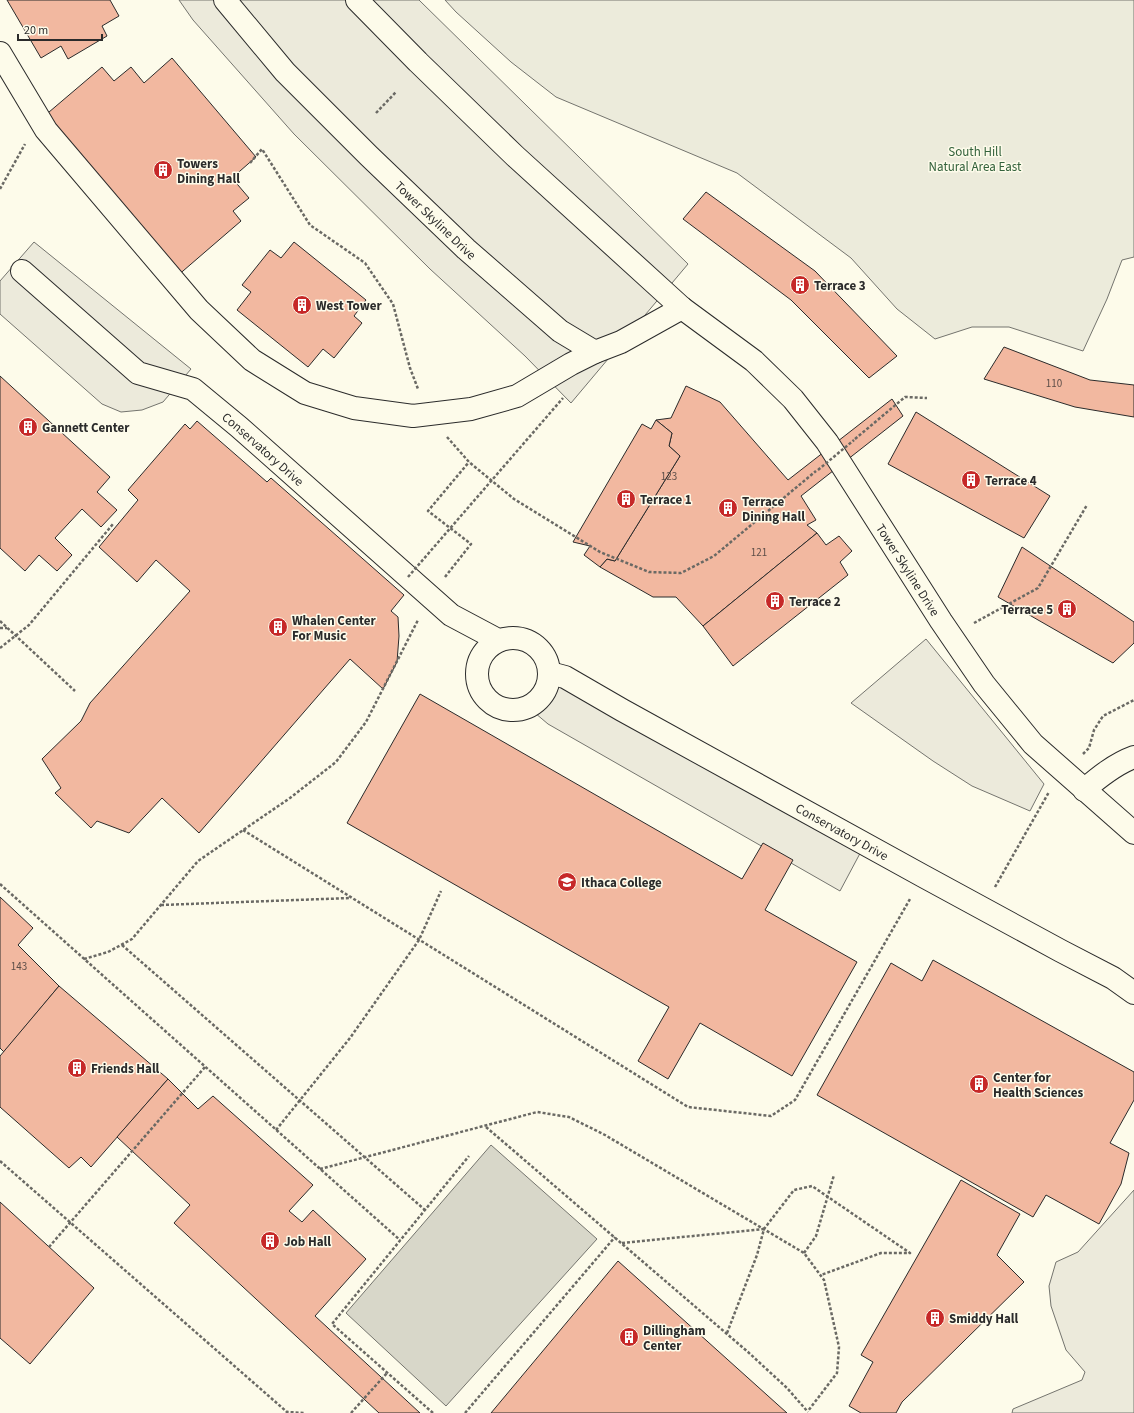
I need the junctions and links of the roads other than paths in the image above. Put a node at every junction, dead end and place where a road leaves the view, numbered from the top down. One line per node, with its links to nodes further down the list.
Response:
1 (225, 0): 6 (street, Tower Skyline Drive)
2 (357, 0): 5 (street, Tower Skyline Drive)
3 (0, 53): 6 (street)
4 (22, 271): 7 (street, Conservatory Drive)
5 (682, 308): 6 (street); 10 (street, Tower Skyline Drive)
6 (595, 352)
7 (498, 640): 8 (street); 8 (street)
8 (550, 673): 12 (street, Conservatory Drive)
9 (1134, 757): 10 (street)
10 (1084, 790): 11 (street, Tower Skyline Drive)
11 (1134, 833)
12 (1134, 992)

